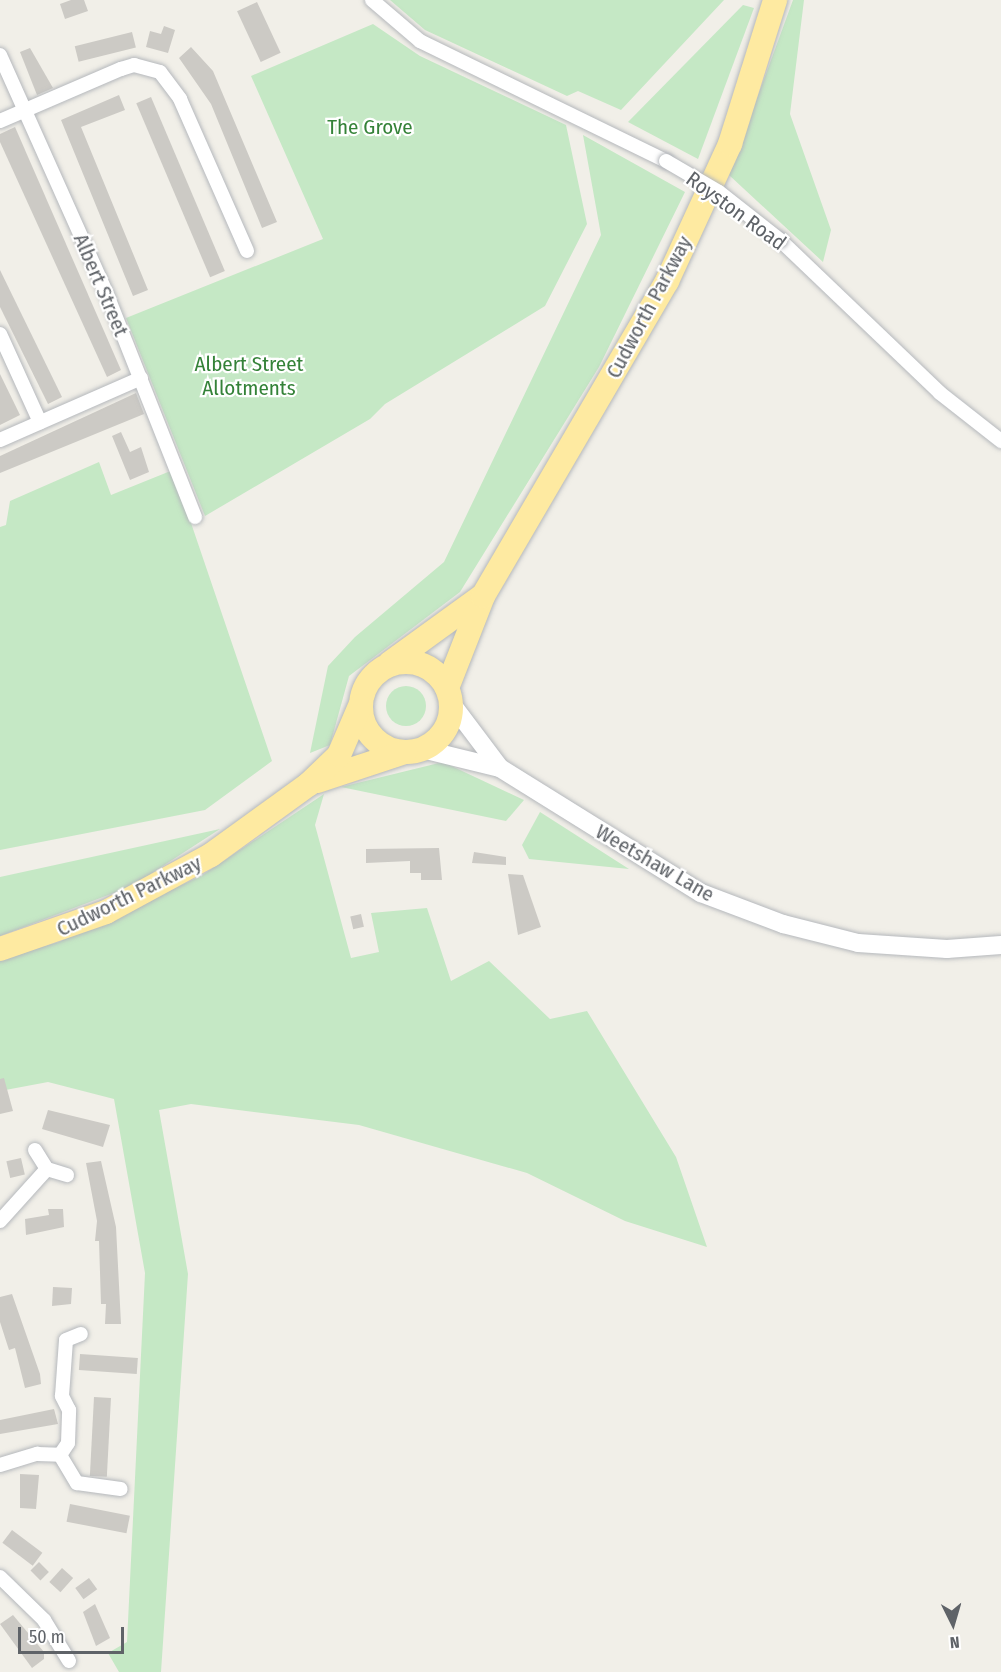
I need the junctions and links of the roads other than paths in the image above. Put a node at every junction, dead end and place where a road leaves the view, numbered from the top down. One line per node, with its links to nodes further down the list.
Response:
1 (372, 0): 11 (street, Royston Road, bridge)
2 (775, 0): 13 (highway, Cudworth Parkway)
3 (0, 55): 4 (street, Albert Street)
4 (23, 110): 5 (street); 6 (street); 8 (street, Albert Street)
5 (0, 121)
6 (247, 251)
7 (0, 334): 9 (street)
8 (141, 378): 9 (street); 12 (street, Albert Street)
9 (40, 422): 10 (street)
10 (0, 440)
11 (1001, 441)
12 (195, 517)
13 (483, 596): 14 (highway, Cudworth Parkway); 15 (highway, Cudworth Parkway)
14 (382, 668): 15 (highway); 16 (highway, Cudworth Parkway)
15 (449, 696): 17 (highway, Cudworth Parkway); 18 (street, Weetshaw Lane)
16 (360, 706): 17 (highway); 19 (highway, Cudworth Parkway)
17 (414, 751): 18 (street, Weetshaw Lane); 19 (highway, Cudworth Parkway)
18 (500, 768): 20 (street, Weetshaw Lane)
19 (309, 784): 21 (highway, Cudworth Parkway)
20 (1001, 945)
21 (0, 949)
22 (35, 1150): 23 (street)
23 (47, 1169): 24 (street); 25 (street)
24 (67, 1175)
25 (0, 1221)
26 (81, 1334): 27 (street)
27 (60, 1455): 28 (street); 29 (street)
28 (0, 1465)
29 (120, 1489)
30 (0, 1577): 31 (street)
31 (69, 1661)

